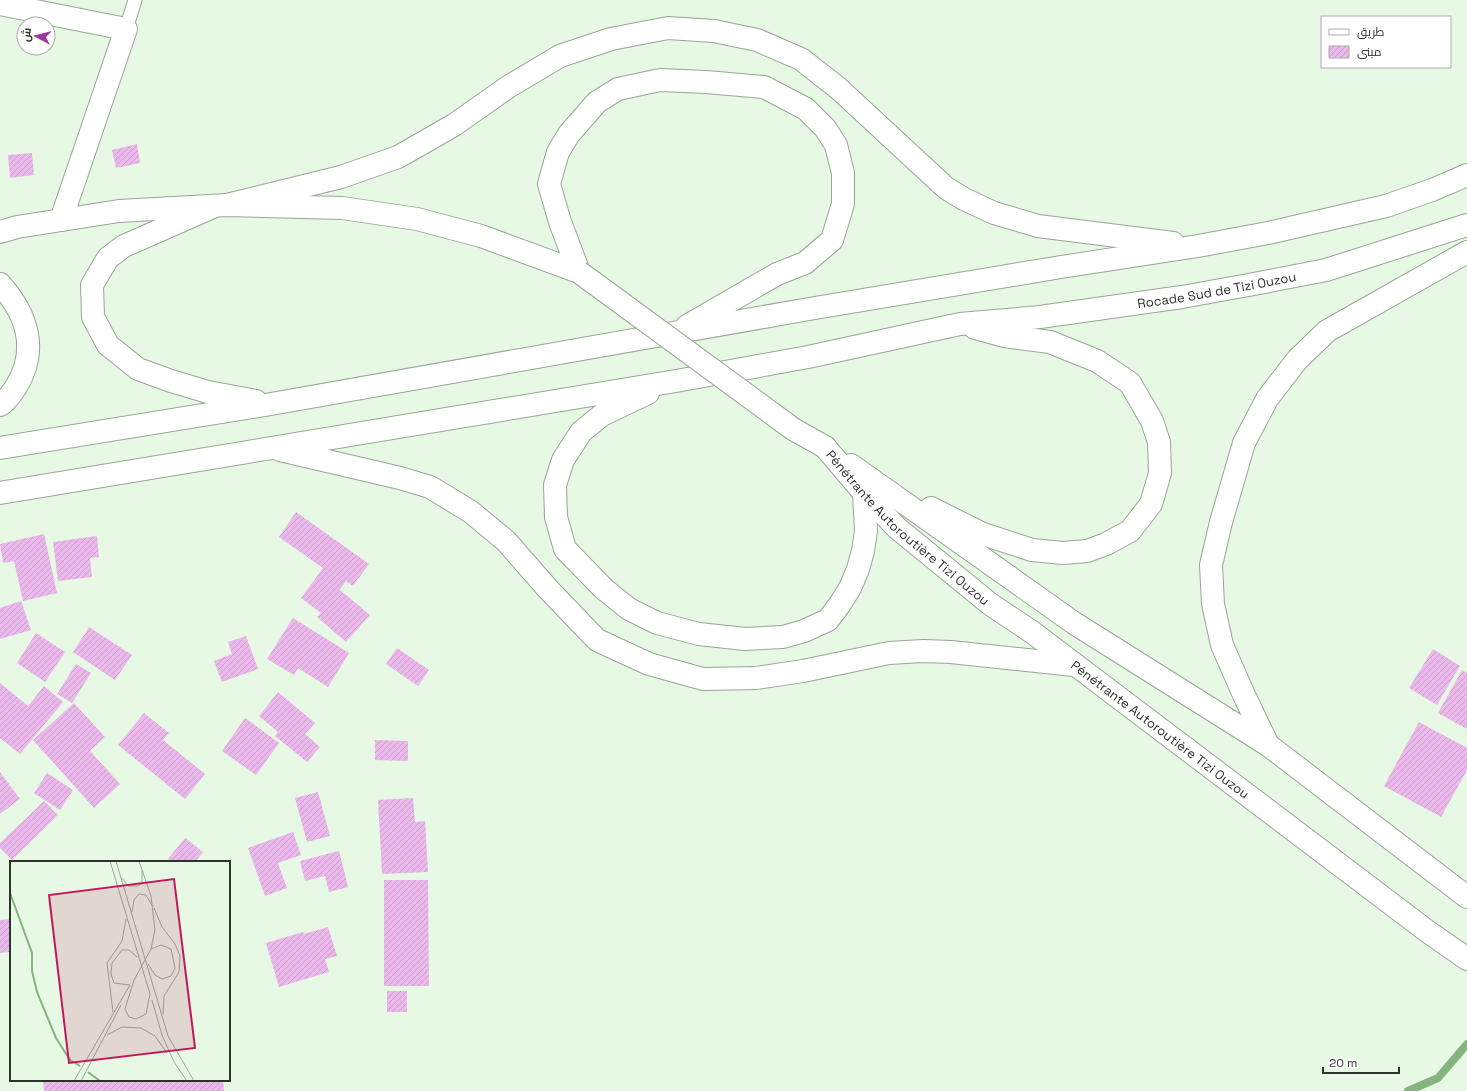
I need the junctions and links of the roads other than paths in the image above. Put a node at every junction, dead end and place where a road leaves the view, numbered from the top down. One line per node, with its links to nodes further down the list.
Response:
1 (135, 0): 3 (lane)
2 (0, 4): 3 (main road)
3 (126, 29): 6 (main road)
4 (1467, 175): 9 (main road)
5 (221, 205): 6 (main road); 9 (main road); 11 (main road); 16 (main road)
6 (61, 220): 8 (main road)
7 (1467, 226): 13 (main road, Rocade Sud de Tizi Ouzou)
8 (0, 232)
9 (1198, 246): 14 (main road)
10 (1467, 252): 24 (main road)
11 (579, 272): 14 (main road); 19 (main road, bridge)
12 (0, 284): 17 (main road)
13 (960, 324): 15 (main road, Rocade Sud de Tizi Ouzou); 19 (main road)
14 (676, 332): 16 (main road)
15 (676, 381): 18 (main road); 22 (main road)
16 (271, 404): 20 (main road)
17 (0, 405)
18 (271, 447): 21 (main road); 23 (main road)
19 (825, 447): 22 (main road, Pénétrante Autoroutière Tizi Ouzou); 24 (main road, Pénétrante Autoroutière Tizi Ouzou)
20 (0, 448)
21 (0, 493)
22 (864, 493): 23 (main road, Pénétrante Autoroutière Tizi Ouzou)
23 (1074, 665): 26 (main road, Pénétrante Autoroutière Tizi Ouzou)
24 (1268, 745): 25 (main road, Pénétrante Autoroutière Tizi Ouzou)
25 (1467, 897)
26 (1467, 959)

